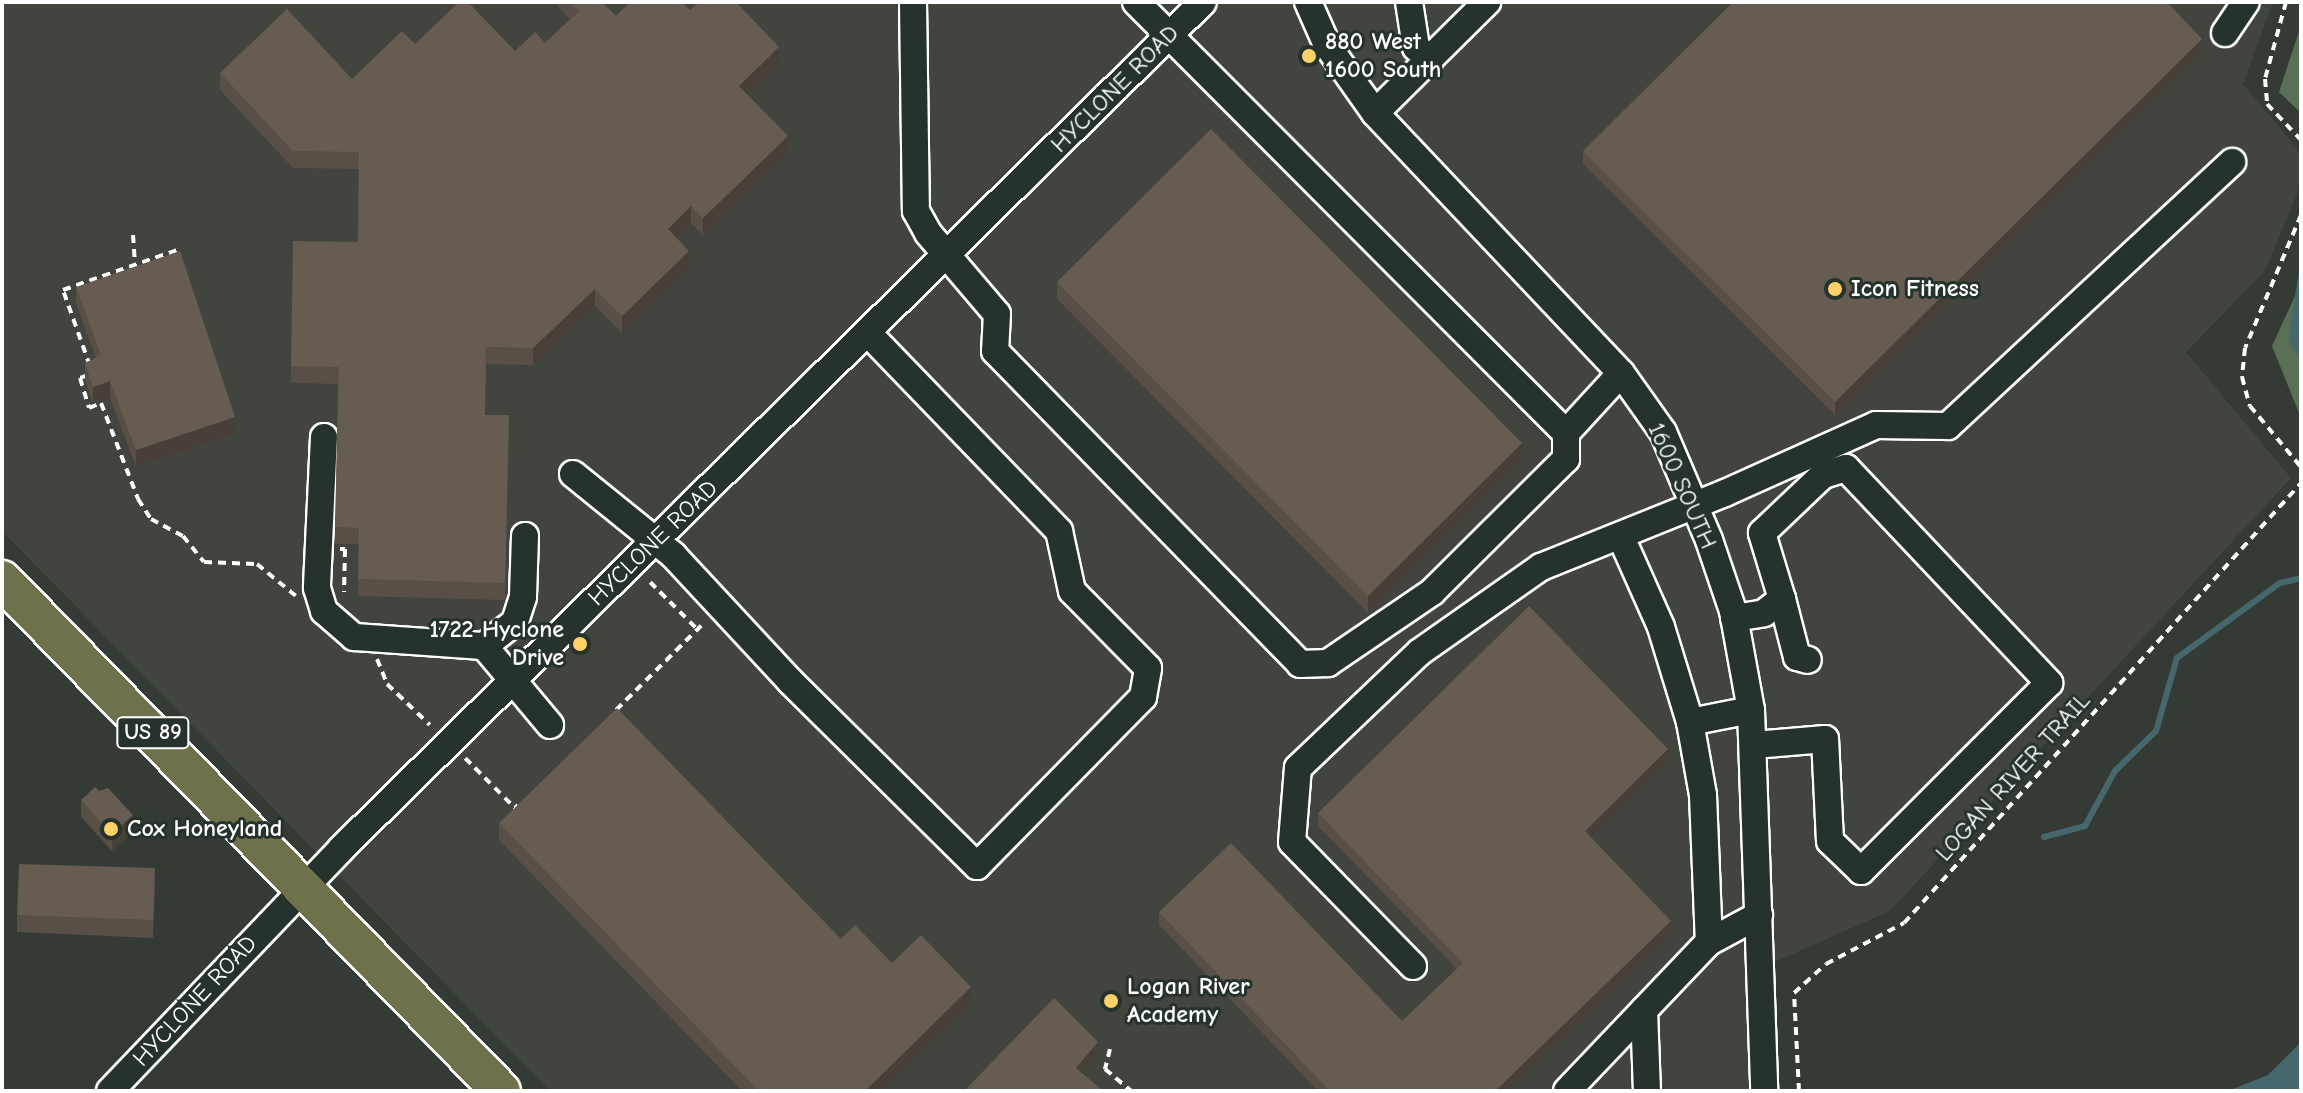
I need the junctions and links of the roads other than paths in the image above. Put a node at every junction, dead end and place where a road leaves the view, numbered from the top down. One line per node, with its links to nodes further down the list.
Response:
1 (913, 2): 13 (street)
2 (1136, 2): 9 (street)
3 (1203, 2): 9 (street, HYCLONE ROAD)
4 (1308, 2): 11 (street, 1600 SOUTH)
5 (1409, 2): 10 (street)
6 (1487, 2): 10 (street)
7 (2246, 2): 8 (street)
8 (2225, 33)
9 (1168, 36): 13 (street, HYCLONE ROAD); 16 (street)
10 (1430, 60): 11 (street)
11 (1375, 113): 15 (street, 1600 SOUTH)
12 (2232, 162): 19 (street)
13 (946, 253): 14 (street, HYCLONE ROAD); 16 (street)
14 (868, 333): 22 (street, HYCLONE ROAD); 22 (street)
15 (1621, 373): 16 (street); 19 (street, 1600 SOUTH)
16 (1566, 433)
17 (324, 437): 26 (street)
18 (573, 474): 22 (street)
19 (1694, 506): 21 (street); 25 (street, 1600 SOUTH)
20 (525, 536): 26 (street)
21 (1621, 537): 30 (street); 36 (street)
22 (656, 541): 28 (street, HYCLONE ROAD)
23 (2, 580): 33 (highway, US 89)
24 (1782, 599): 25 (street); 27 (street); 32 (street)
25 (1734, 618): 29 (street, 1600 SOUTH)
26 (484, 646): 28 (street)
27 (1808, 660)
28 (512, 681): 31 (street); 33 (street, HYCLONE ROAD)
29 (1751, 710): 30 (street); 32 (street, 1600 SOUTH)
30 (1690, 722): 35 (street)
31 (550, 725)
32 (1754, 745): 34 (street, 1600 SOUTH)
33 (303, 887): 38 (street, HYCLONE ROAD); 39 (highway, US 89)
34 (1759, 915): 35 (street); 42 (street, 1600 SOUTH)
35 (1709, 942): 37 (street)
36 (1413, 966)
37 (1644, 1010): 40 (street); 41 (street)
38 (110, 1091)
39 (501, 1091)
40 (1567, 1091)
41 (1647, 1091)
42 (1764, 1091)

